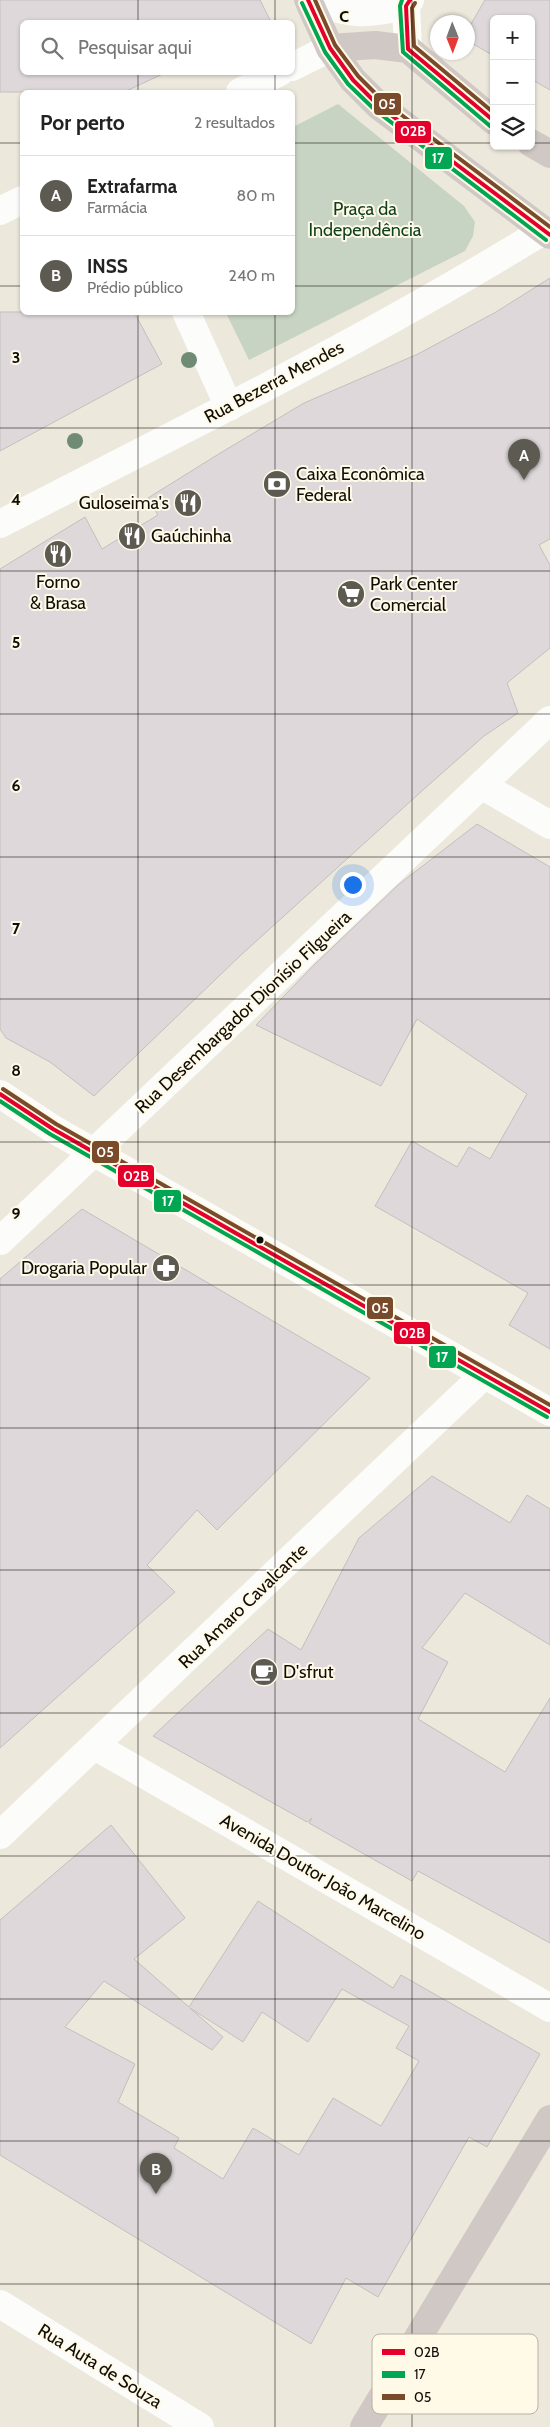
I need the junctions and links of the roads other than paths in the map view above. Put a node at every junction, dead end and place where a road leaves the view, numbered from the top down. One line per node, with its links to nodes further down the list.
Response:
1 (308, 1): 2 (street); 3 (main road)
2 (408, 3): 4 (street)
3 (330, 48): 4 (main road); 5 (street); 11 (main road)
4 (408, 49): 8 (main road)
5 (295, 65)
6 (274, 75): 7 (street)
7 (244, 90)
8 (490, 118)
9 (535, 145): 10 (main road)
10 (550, 154)
11 (546, 233): 13 (street, Rua Bezerra Mendes)
12 (187, 315): 13 (street)
13 (229, 407): 14 (street, Rua Bezerra Mendes)
14 (0, 524)
15 (550, 720): 16 (street, Rua Desembargador Dionísio Filgueira)
16 (483, 786): 17 (street); 19 (street, Rua Desembargador Dionísio Filgueira)
17 (550, 825)
18 (0, 1094): 19 (street)
19 (95, 1151): 20 (street, Rua Desembargador Dionísio Filgueira); 21 (street)
20 (0, 1241)
21 (484, 1375): 22 (street); 23 (street, Rua Amaro Cavalcante)
22 (550, 1412)
23 (95, 1746): 24 (street, Rua Amaro Cavalcante); 25 (street, Avenida Doutor João Marcelino)
24 (0, 1835)
25 (550, 2008)
26 (550, 2119): 28 (main road)
27 (0, 2304): 30 (street, Rua Auta de Souza)
28 (420, 2334)
29 (372, 2414): 31 (main road)
30 (200, 2427)
31 (364, 2427)

